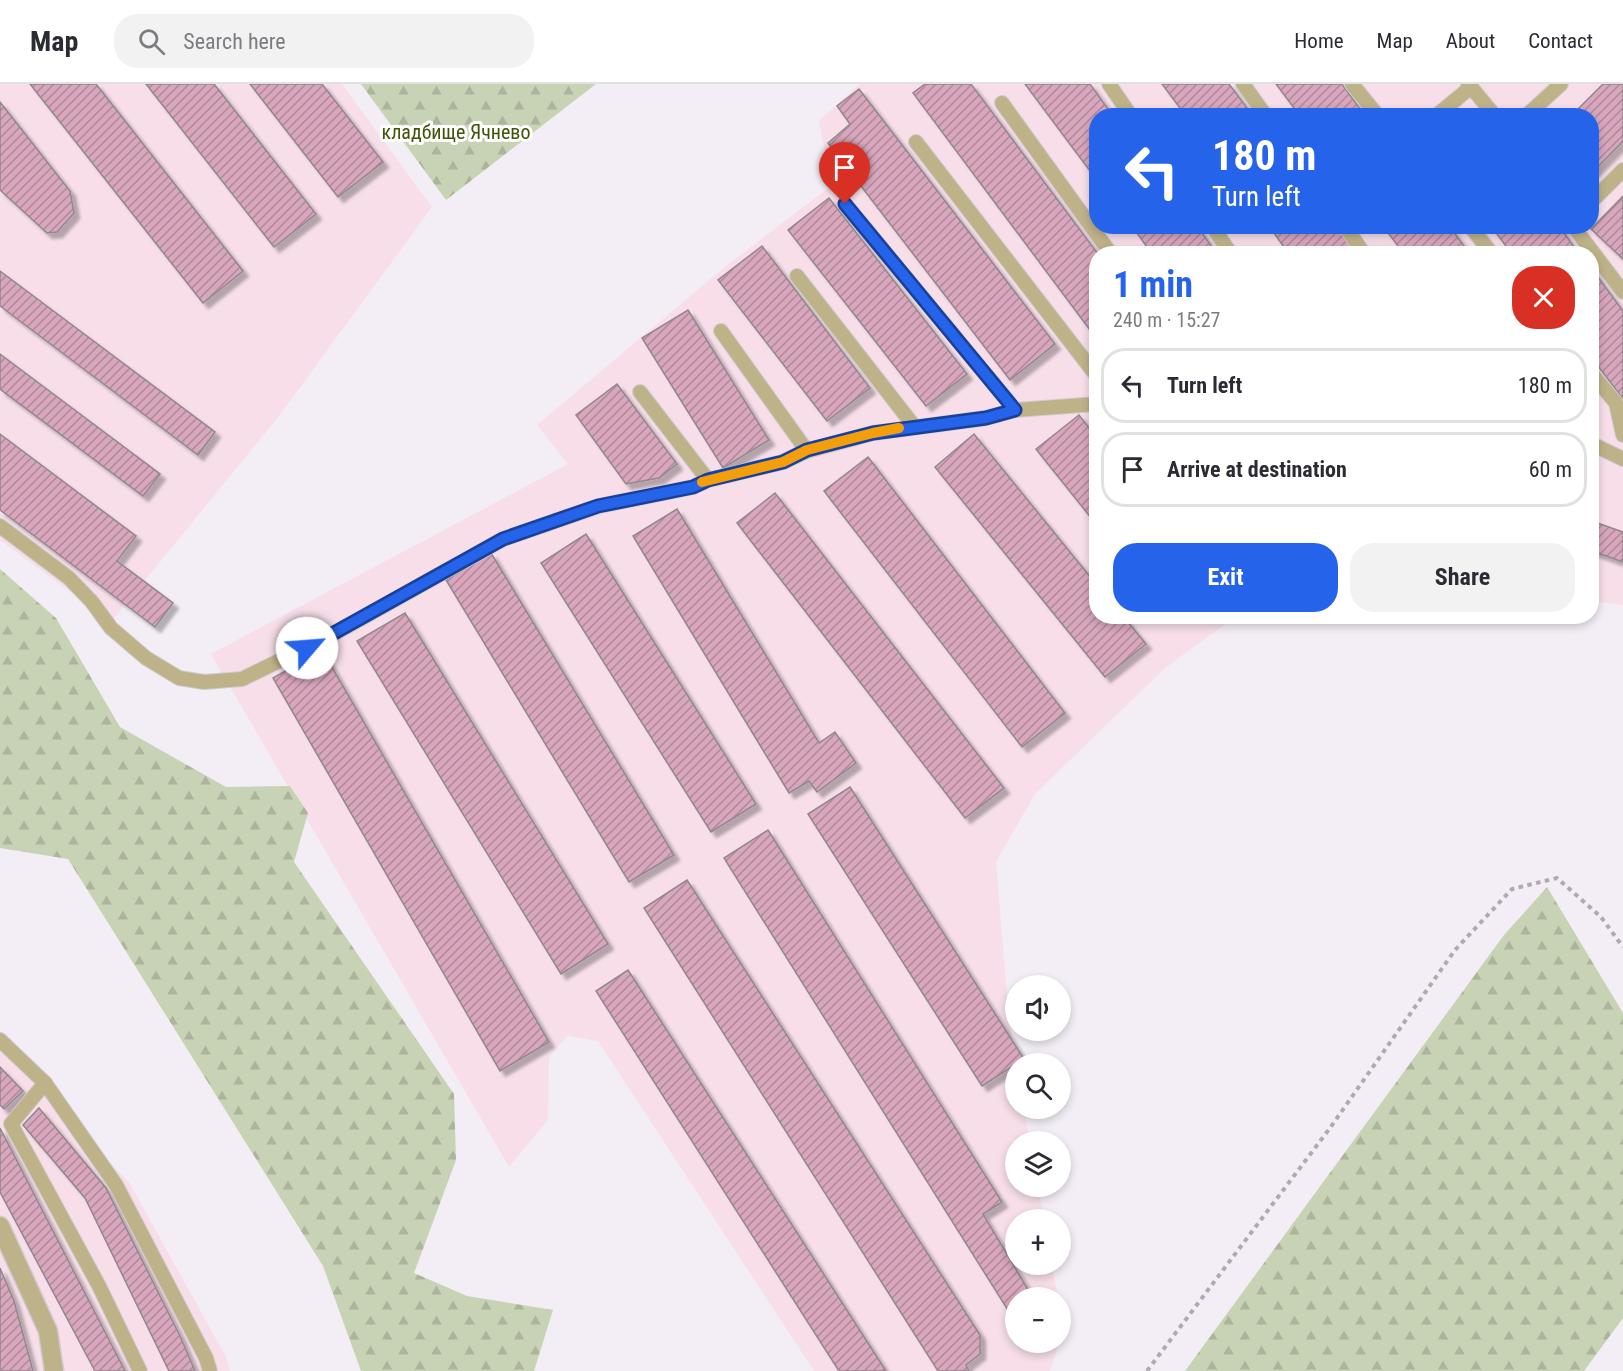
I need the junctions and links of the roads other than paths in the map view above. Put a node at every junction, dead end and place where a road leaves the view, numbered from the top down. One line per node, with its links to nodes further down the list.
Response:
1 (1108, 84): 7 (lane)
2 (1243, 84): 8 (lane)
3 (1352, 84): 9 (lane)
4 (1561, 84): 12 (lane)
5 (1469, 85): 10 (lane); 11 (lane)
6 (1002, 103): 17 (lane)
7 (1125, 108)
8 (1260, 108)
9 (1372, 108)
10 (1445, 108)
11 (1488, 108)
12 (1535, 108)
13 (916, 142): 26 (lane)
14 (1623, 170): 15 (lane)
15 (1599, 194)
16 (845, 204): 30 (lane)
17 (1089, 225)
18 (1476, 234): 20 (lane)
19 (1579, 234): 21 (lane)
20 (1486, 246)
21 (1588, 246)
22 (1599, 260): 24 (lane)
23 (797, 276): 31 (lane)
24 (1623, 292)
25 (721, 331): 34 (lane)
26 (1089, 366)
27 (1599, 382): 32 (lane)
28 (640, 392): 36 (lane)
29 (1089, 405): 30 (lane)
30 (1015, 410): 31 (lane)
31 (914, 426): 34 (lane)
32 (1623, 435)
33 (1599, 447): 35 (lane)
34 (807, 450): 36 (lane)
35 (1623, 459)
36 (708, 480): 37 (lane)
37 (0, 526)
38 (0, 1040): 39 (lane)
39 (45, 1083): 42 (lane); 43 (lane)
40 (0, 1226): 41 (street)
41 (54, 1371)
42 (140, 1371)
43 (210, 1371)

